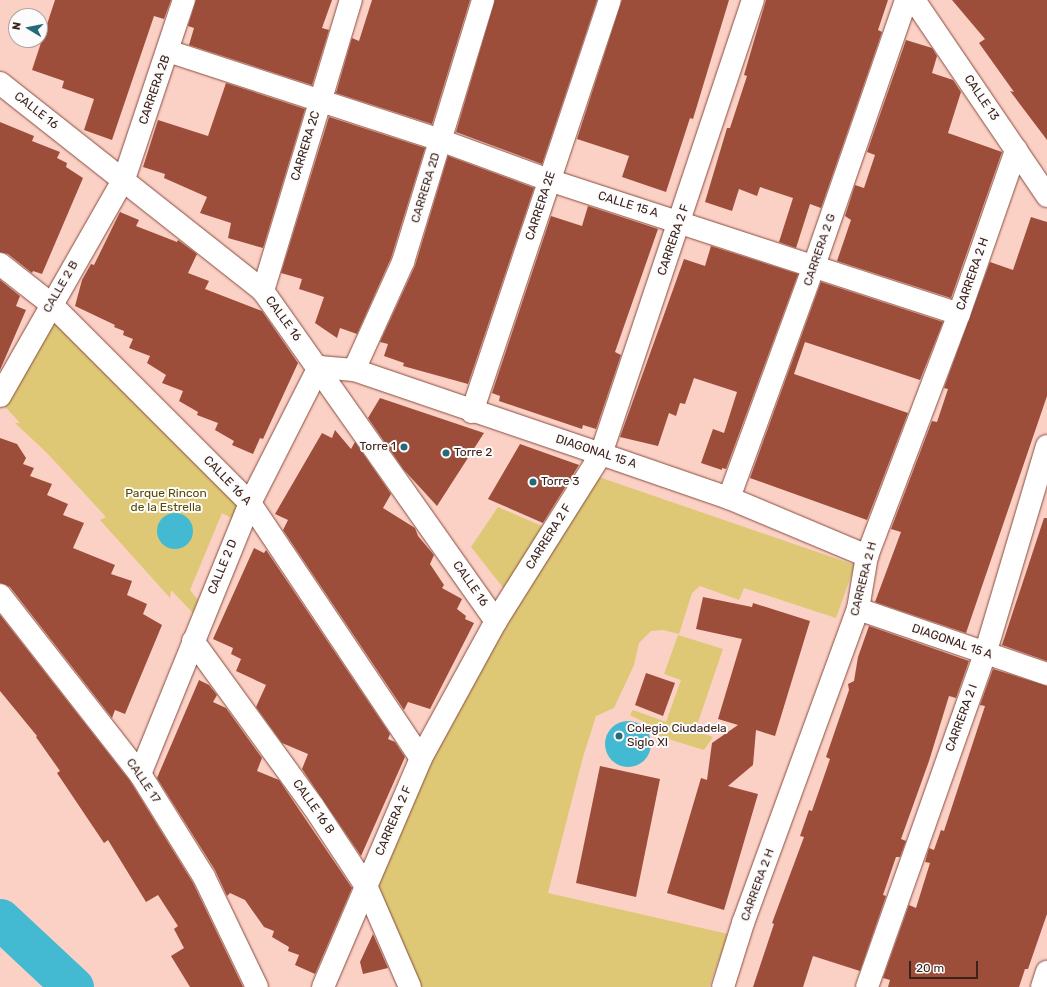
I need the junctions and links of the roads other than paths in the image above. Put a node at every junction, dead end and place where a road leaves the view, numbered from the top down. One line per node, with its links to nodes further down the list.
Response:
1 (184, 0): 8 (street, CARRERA 2B)
2 (351, 0): 10 (street, CARRERA 2C)
3 (483, 0): 11 (street, CARRERA 2D)
4 (610, 0): 14 (street, CARRERA 2E)
5 (753, 0): 16 (street, CARRERA 2 F)
6 (906, 0): 18 (street, CARRERA 2 G)
7 (914, 0): 12 (street, CALLE 13)
8 (168, 51): 10 (street, CALLE 15 A); 13 (street, CARRERA 2B)
9 (0, 83): 13 (street, CALLE 16)
10 (319, 102): 11 (street, CALLE 15 A); 19 (street, CARRERA 2C)
11 (440, 140): 14 (street, CALLE 15 A); 23 (street, CARRERA 2D)
12 (1016, 150): 15 (street, CALLE 13); 21 (street, CARRERA 2 H)
13 (124, 179): 19 (street, CALLE 16); 20 (street, CALLE 2 B)
14 (549, 180): 16 (street, CALLE 15 A); 25 (street, CARRERA 2E)
15 (1047, 196)
16 (681, 221): 18 (street, CALLE 15 A); 27 (street, CARRERA 2 F)
17 (0, 264): 20 (street, CALLE 16 A)
18 (814, 266): 21 (street, CALLE 15 A); 28 (street, CARRERA 2 G)
19 (263, 291): 22 (street, CALLE 16)
20 (51, 304): 24 (street, CALLE 2 B); 29 (street, CALLE 16 A)
21 (959, 314): 30 (street, CARRERA 2 H)
22 (319, 367): 23 (street, DIAGONAL 15 A); 29 (street, CALLE 2 D); 33 (street, CALLE 16)
23 (354, 370): 25 (street, DIAGONAL 15 A)
24 (0, 396)
25 (472, 412): 27 (street, DIAGONAL 15 A)
26 (1047, 446): 35 (street, CARRERA 2 I)
27 (601, 454): 28 (street, DIAGONAL 15 A); 33 (street, CARRERA 2 F)
28 (729, 498): 30 (street, DIAGONAL 15 A)
29 (250, 503): 34 (street, CALLE 2 D); 37 (street, CALLE 16 A)
30 (867, 556): 32 (street, CARRERA 2 H)
31 (0, 595): 38 (street, CALLE 17)
32 (858, 610): 35 (street, DIAGONAL 15 A); 44 (street, CARRERA 2 H)
33 (496, 621): 37 (street, CARRERA 2 F)
34 (193, 641): 38 (street, CALLE 2 D); 39 (street, CALLE 16 B)
35 (985, 654): 36 (street, DIAGONAL 15 A); 45 (street, CARRERA 2 I)
36 (1047, 674)
37 (421, 758): 39 (street, CARRERA 2 F)
38 (140, 774): 41 (street, CALLE 17)
39 (367, 888): 42 (street, CARRERA 2 F); 43 (street, CALLE 16 B)
40 (1047, 972): 46 (street)
41 (257, 987)
42 (323, 987)
43 (410, 987)
44 (723, 987)
45 (867, 987)
46 (1042, 987)

